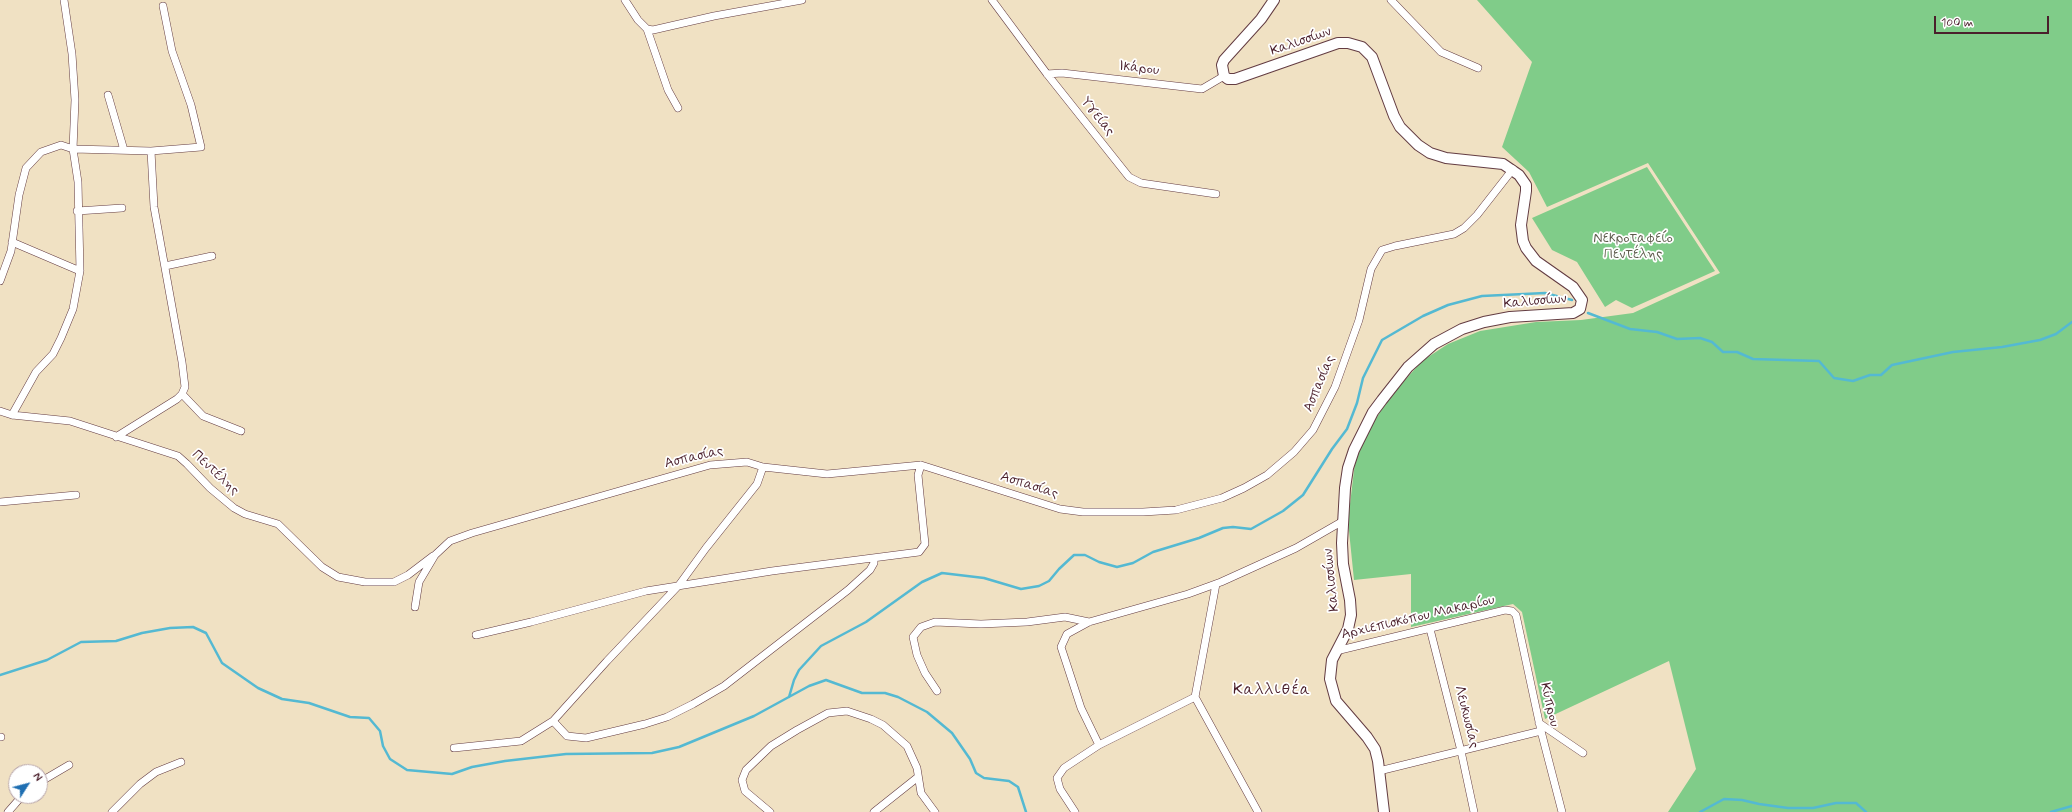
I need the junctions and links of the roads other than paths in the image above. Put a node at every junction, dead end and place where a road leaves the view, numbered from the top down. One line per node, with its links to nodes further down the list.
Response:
1 (64, 0): 14 (street)
2 (625, 0): 8 (street)
3 (802, 0): 8 (street)
4 (992, 0): 10 (street, Υγείας)
5 (1274, 0): 11 (main road)
6 (1391, 0): 9 (street)
7 (163, 6): 16 (street)
8 (647, 29): 13 (street)
9 (1478, 68)
10 (1047, 74): 11 (street, Ικάρου); 18 (street, Υγείας)
11 (1224, 76): 17 (main road, Καλισσίων)
12 (108, 95): 15 (street)
13 (678, 108)
14 (73, 149): 15 (street); 20 (street); 21 (street)
15 (124, 150): 16 (street)
16 (151, 151): 23 (street)
17 (1513, 169): 31 (street, Ασπασίας); 35 (main road, Καλισσίων)
18 (1216, 194)
19 (122, 208): 20 (street)
20 (77, 211): 24 (street)
21 (12, 242): 24 (street); 25 (street)
22 (212, 256): 23 (street)
23 (165, 266): 26 (street)
24 (80, 271): 28 (street)
25 (0, 281)
26 (182, 394): 29 (street); 30 (street)
27 (0, 411): 28 (street, Πεντέλης)
28 (12, 415): 30 (street, Πεντέλης)
29 (241, 431)
30 (116, 437): 36 (street, Πεντέλης)
31 (921, 465): 32 (street, Ασπασίας); 37 (street)
32 (763, 467): 36 (street, Ασπασίας); 39 (street)
33 (76, 495): 34 (street)
34 (0, 502)
35 (1343, 521): 38 (street); 45 (main road, Καλισσίων)
36 (435, 555): 40 (street, Ασπασίας)
37 (874, 559): 39 (street); 48 (street)
38 (1216, 584): 42 (street); 47 (street)
39 (679, 585): 44 (street); 48 (street)
40 (414, 607)
41 (1505, 610): 43 (street, Αρχιεπισκόπου Μακαρίου); 49 (street, Κύπρου)
42 (1089, 622): 46 (street); 51 (street)
43 (1430, 629): 45 (street, Αρχιεπισκόπου Μακαρίου); 53 (street, Λευκωσίας)
44 (476, 634)
45 (1336, 651): 57 (main road, Καλισσίων)
46 (937, 691)
47 (1195, 696): 51 (street); 67 (street)
48 (553, 721): 52 (street)
49 (1539, 723): 50 (street, Κύπρου); 54 (street)
50 (1541, 731): 53 (street); 70 (street, Κύπρου)
51 (1099, 745): 66 (street)
52 (454, 748)
53 (1461, 751): 57 (street); 69 (street, Λευκωσίας)
54 (1583, 753)
55 (181, 762): 62 (street)
56 (69, 765): 58 (street)
57 (1379, 771): 68 (main road, Καλισσίων)
58 (48, 777)
59 (918, 777): 63 (street); 64 (street); 65 (street)
60 (15, 804): 61 (street)
61 (8, 812)
62 (112, 812)
63 (770, 812)
64 (874, 812)
65 (936, 812)
66 (1075, 812)
67 (1258, 812)
68 (1384, 812)
69 (1474, 812)
70 (1562, 812)

